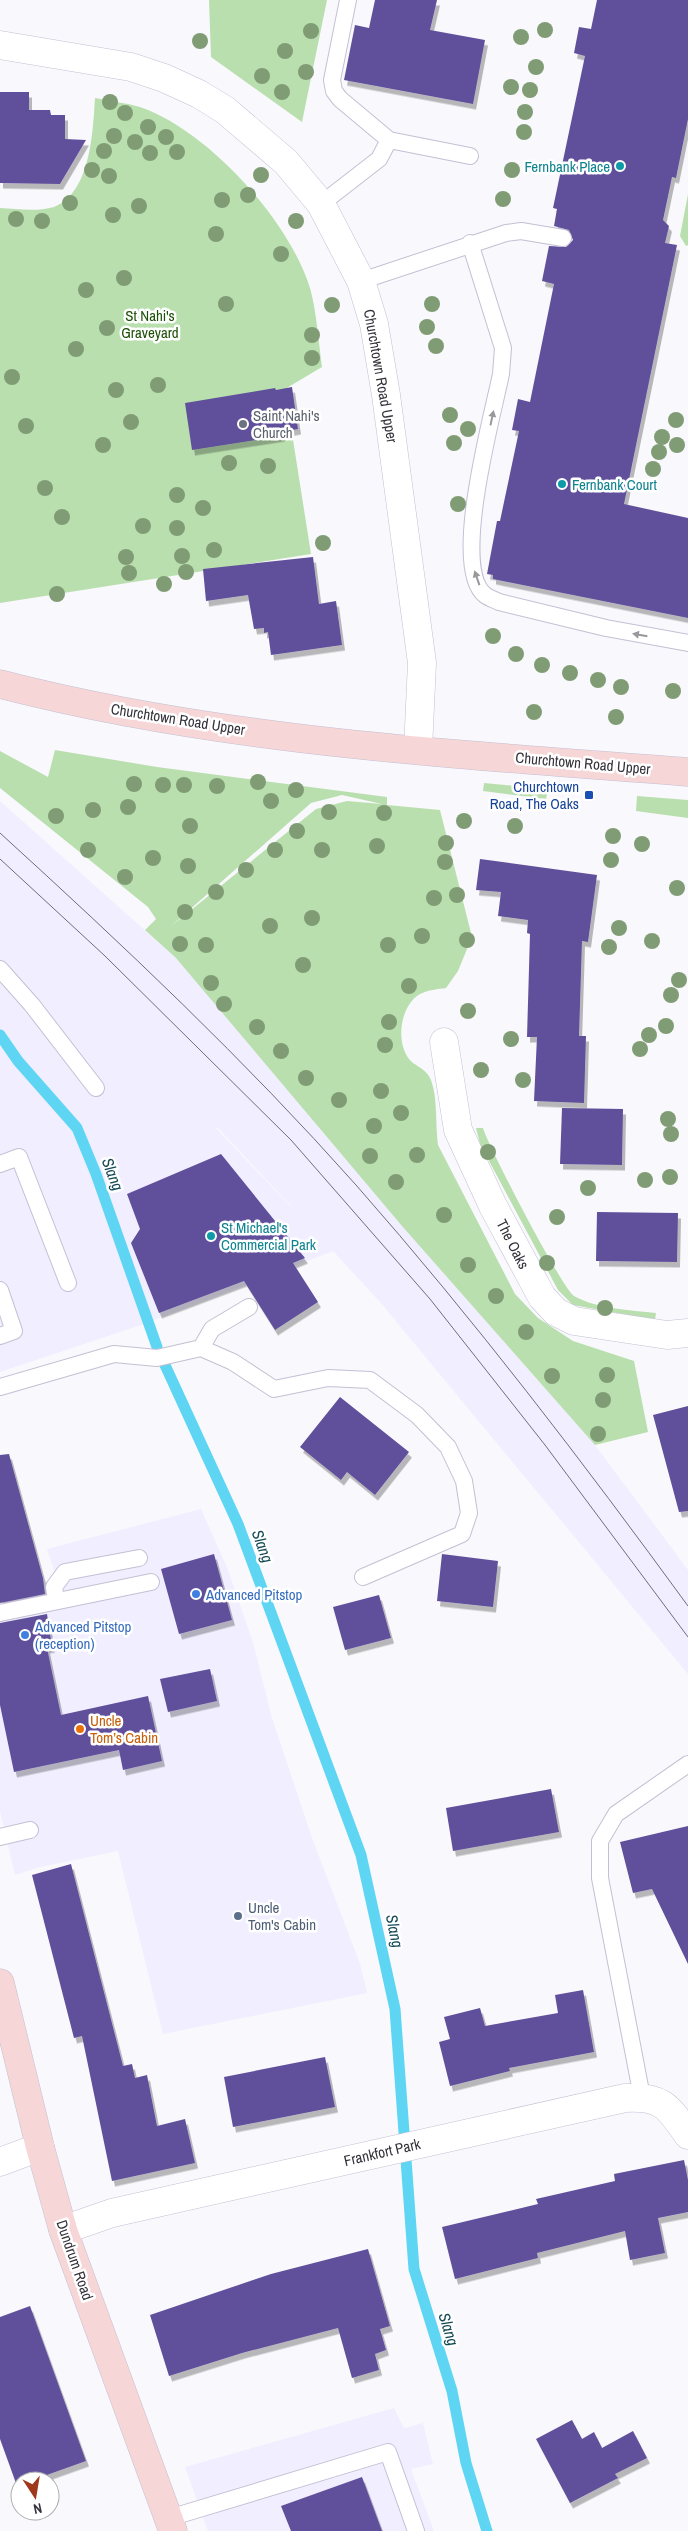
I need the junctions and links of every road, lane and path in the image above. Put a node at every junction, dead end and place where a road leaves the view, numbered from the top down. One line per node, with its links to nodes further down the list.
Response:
1 (348, 0): 3 (lane)
2 (0, 45): 5 (street, Churchtown Road Upper)
3 (389, 140): 4 (lane); 5 (lane)
4 (470, 156)
5 (320, 204): 8 (street, Churchtown Road Upper)
6 (563, 238): 7 (lane)
7 (470, 244): 8 (lane); 9 (lane, one-way to 7)
8 (361, 281): 11 (street, Churchtown Road Upper)
9 (688, 644)
10 (0, 684): 11 (main road, Churchtown Road Upper)
11 (418, 749): 12 (main road, Churchtown Road Upper)
12 (688, 772)
13 (0, 969): 15 (lane)
14 (444, 1042): 20 (street, The Oaks)
15 (96, 1088)
16 (0, 1164): 17 (lane)
17 (68, 1283)
18 (0, 1290): 21 (lane)
19 (249, 1307): 22 (lane)
20 (688, 1333)
21 (0, 1336)
22 (202, 1348): 23 (lane); 25 (lane)
23 (0, 1387)
24 (139, 1558): 27 (lane)
25 (363, 1577)
26 (151, 1582): 27 (lane)
27 (56, 1601): 28 (lane)
28 (0, 1613)
29 (688, 1764): 33 (lane)
30 (30, 1830): 31 (lane)
31 (0, 1837)
32 (0, 1982): 35 (main road, Dundrum Road)
33 (642, 2097): 34 (street, Frankfort Park); 37 (street, Frankfort Park)
34 (688, 2135)
35 (40, 2147): 36 (street); 37 (main road, Dundrum Road)
36 (0, 2162)
37 (63, 2230): 38 (main road, Dundrum Road)
38 (171, 2524): 39 (lane)
39 (416, 2531)

